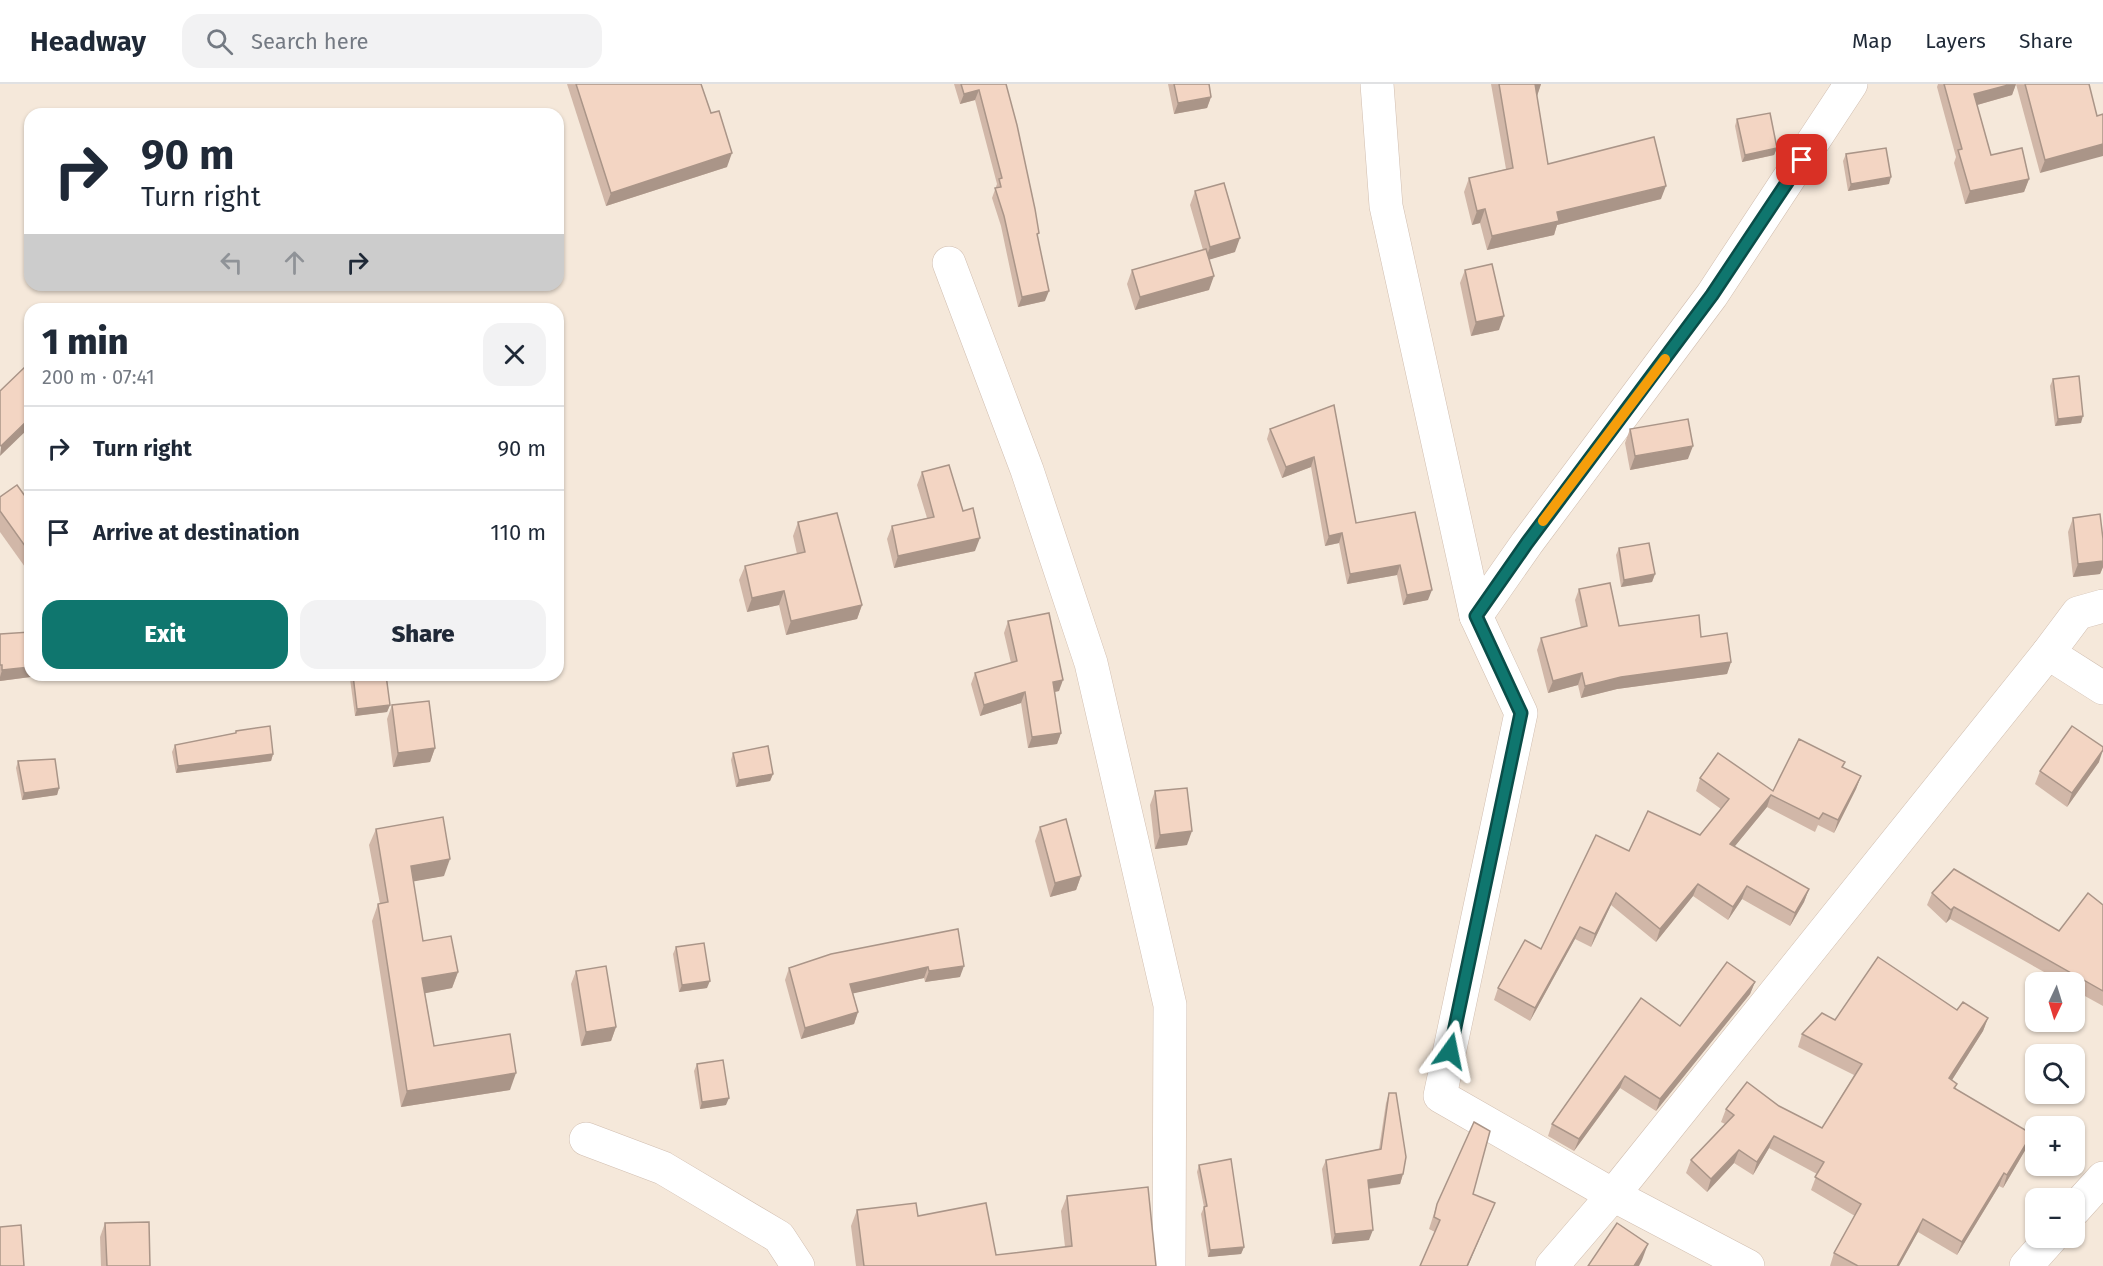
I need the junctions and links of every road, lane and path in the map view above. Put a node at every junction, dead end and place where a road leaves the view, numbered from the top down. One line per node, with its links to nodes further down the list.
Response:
1 (1377, 84): 5 (street)
2 (1851, 84): 5 (street)
3 (949, 263): 14 (street)
4 (2103, 606): 6 (street)
5 (1476, 616): 10 (street)
6 (2048, 654): 7 (street); 10 (street)
7 (2103, 688)
8 (586, 1140): 13 (street)
9 (2103, 1178): 11 (street)
10 (1613, 1195): 15 (street); 16 (street)
11 (2085, 1198)
12 (2042, 1248): 17 (street)
13 (798, 1266)
14 (1169, 1266)
15 (1552, 1266)
16 (1748, 1266)
17 (2026, 1266)

